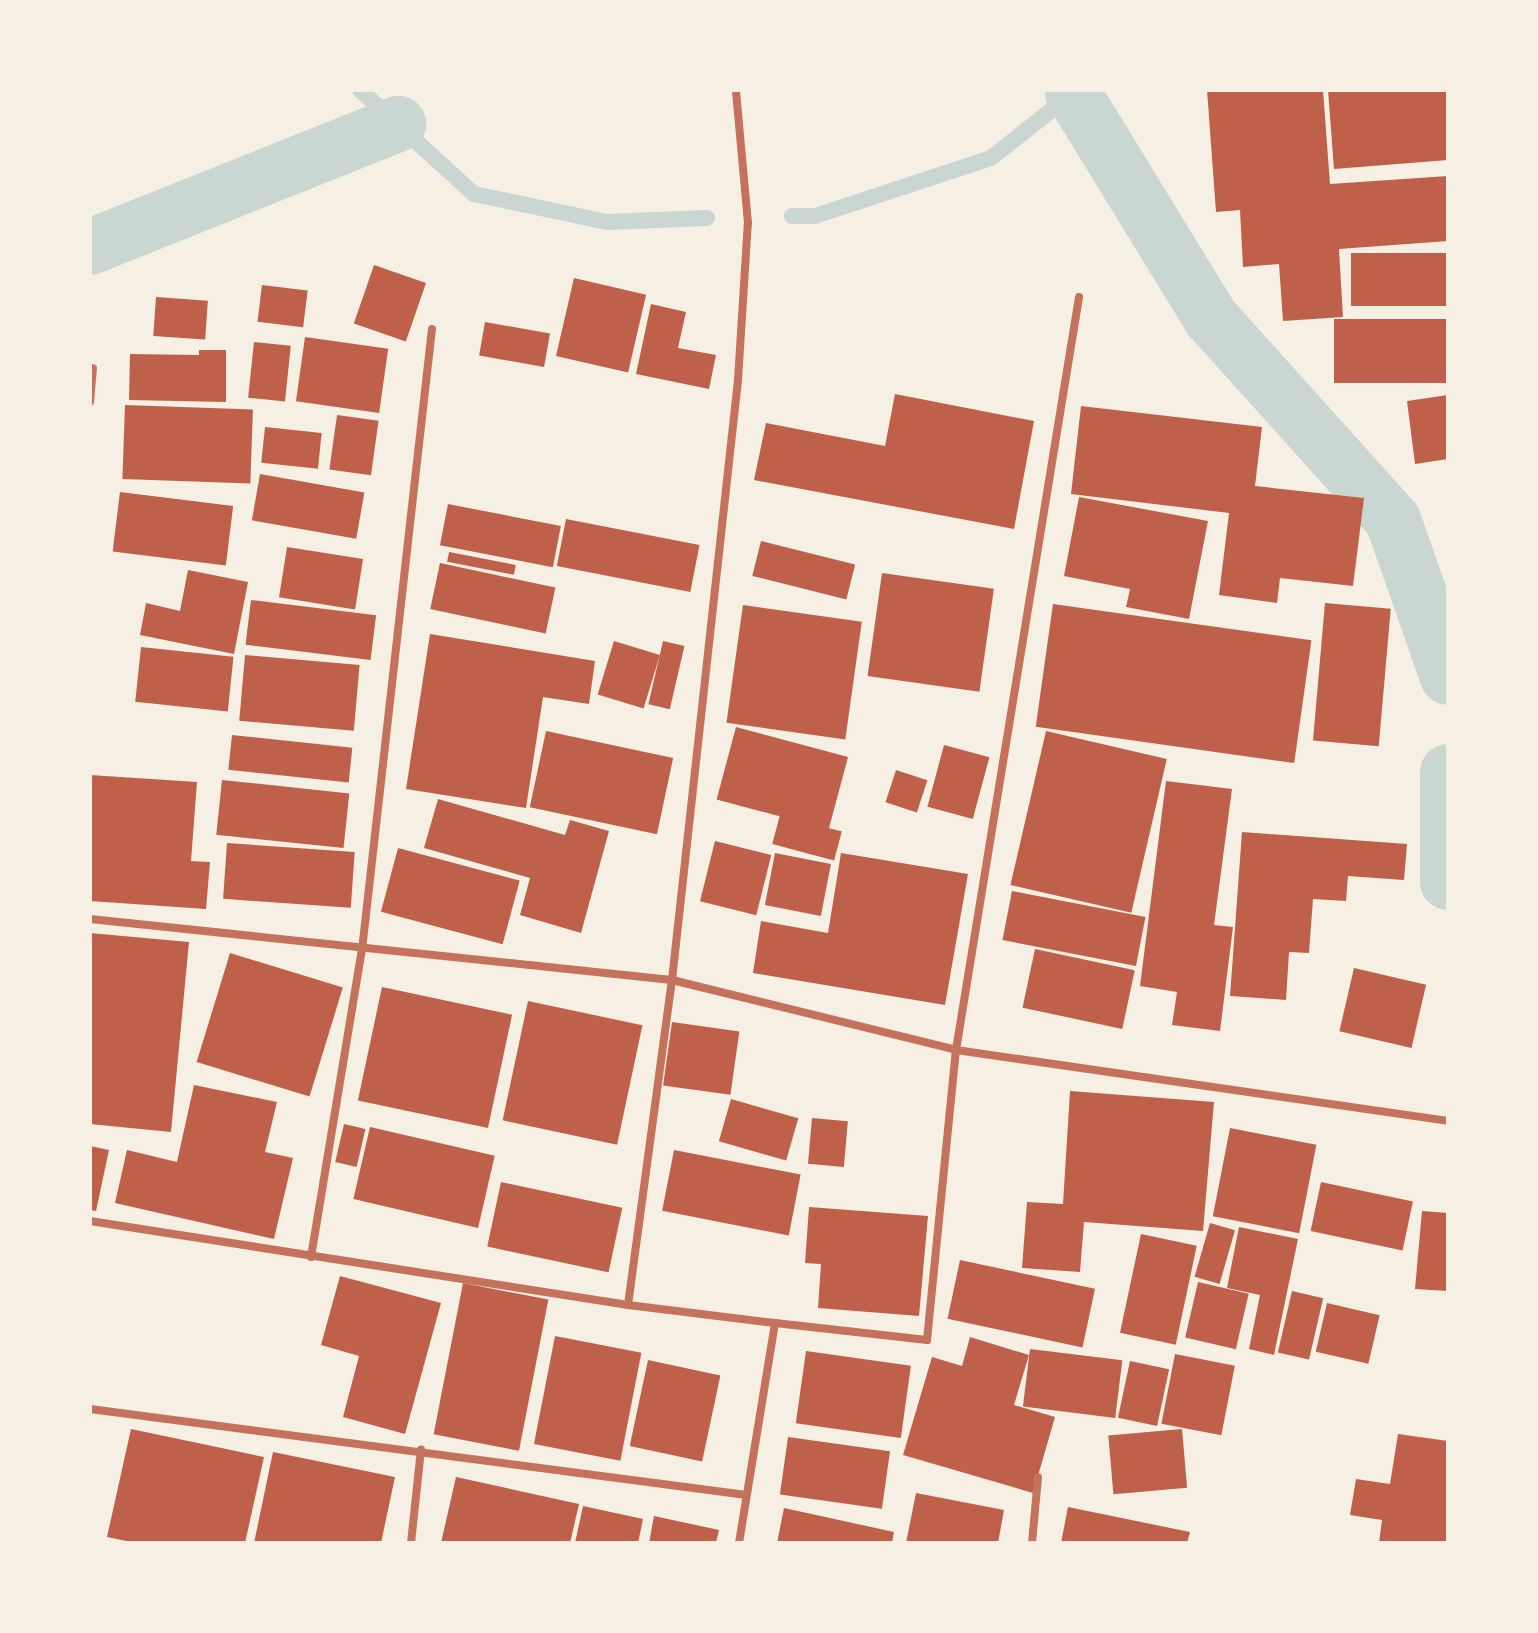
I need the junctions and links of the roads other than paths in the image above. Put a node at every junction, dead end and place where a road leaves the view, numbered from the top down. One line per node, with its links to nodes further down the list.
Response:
1 (736, 90): 8 (street)
2 (1079, 297): 9 (street)
3 (432, 329): 7 (street)
4 (93, 368): 5 (street)
5 (90, 402)
6 (90, 919): 7 (street)
7 (362, 950): 8 (street); 12 (street)
8 (672, 980): 9 (street); 13 (street)
9 (956, 1050): 10 (street); 14 (street)
10 (1448, 1121)
11 (90, 1221): 12 (street)
12 (311, 1257): 13 (street)
13 (628, 1305): 14 (street)
14 (775, 1323): 18 (street)
15 (90, 1409): 16 (street)
16 (421, 1450): 18 (street); 19 (street)
17 (1038, 1477): 21 (street)
18 (746, 1495): 20 (street)
19 (411, 1543)
20 (739, 1543)
21 (1032, 1543)

